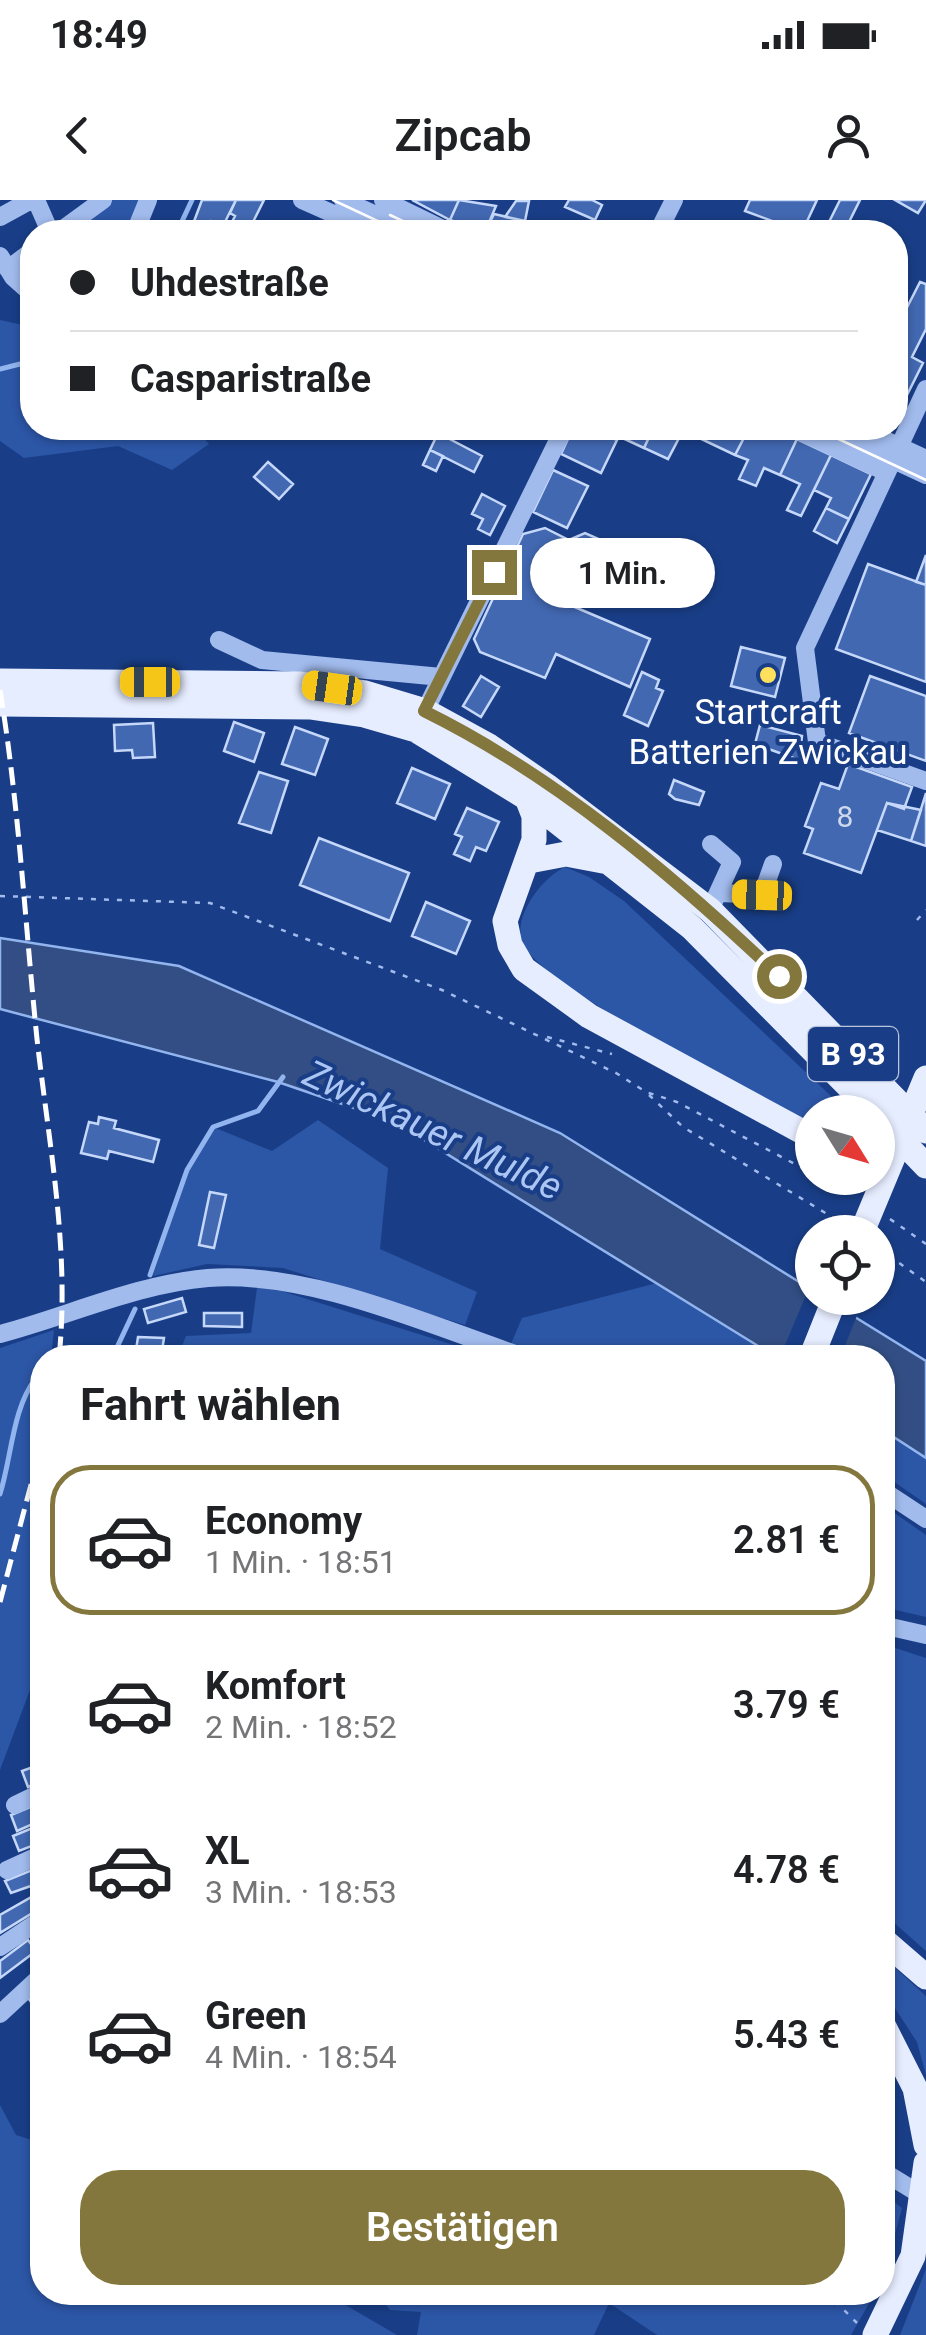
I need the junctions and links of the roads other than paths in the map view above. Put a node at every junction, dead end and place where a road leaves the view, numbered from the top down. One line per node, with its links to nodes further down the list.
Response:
1 (34, 200): 6 (street)
2 (103, 200): 7 (street)
3 (302, 200): 8 (street)
4 (344, 200): 9 (street)
5 (383, 200): 10 (street)
6 (0, 217)
7 (75, 220)
8 (347, 220)
9 (387, 220)
10 (424, 220)
11 (926, 389): 12 (street)
12 (908, 426)
13 (558, 440): 22 (street)
14 (831, 440): 18 (street)
15 (851, 440): 18 (street)
16 (872, 440): 18 (street)
17 (901, 440): 18 (street)
18 (892, 459): 19 (street); 20 (street); 26 (street)
19 (926, 459)
20 (926, 475)
21 (219, 640): 22 (street)
22 (442, 677): 25 (street)
23 (0, 681): 25 (main road, B 93)
24 (0, 704): 27 (main road, B 93)
25 (424, 711): 32 (main road, B 93)
26 (926, 781)
27 (527, 798): 29 (main road); 30 (main road, B 93)
28 (711, 844): 32 (street)
29 (529, 861): 30 (main road); 35 (main road)
30 (611, 863): 34 (main road, B 93)
31 (773, 864): 32 (street)
32 (716, 902): 36 (main road, B 93)
33 (926, 1078): 38 (main road, bridge)
34 (858, 1095)
35 (795, 1128)
36 (926, 1131)
37 (895, 1134): 39 (main road, B 93)
38 (895, 1145)
39 (926, 1166)
40 (828, 1315): 43 (main road)
41 (0, 1334): 42 (street)
42 (487, 1345)
43 (815, 1345)
44 (895, 1498): 45 (street)
45 (926, 1518)
46 (895, 1627): 47 (street)
47 (926, 1635)
48 (30, 1798): 49 (street)
49 (15, 1805)
50 (30, 1859): 51 (street)
51 (7, 1870)
52 (30, 1927): 53 (street)
53 (0, 1948)
54 (895, 1950): 55 (main road)
55 (926, 1977)
56 (30, 1986): 57 (street)
57 (0, 2014)
58 (895, 2049): 59 (main road)
59 (926, 2145)
60 (926, 2163): 62 (main road)
61 (895, 2178): 62 (street)
62 (916, 2192): 63 (main road)
63 (895, 2284)
64 (881, 2305): 65 (main road)
65 (866, 2329)

